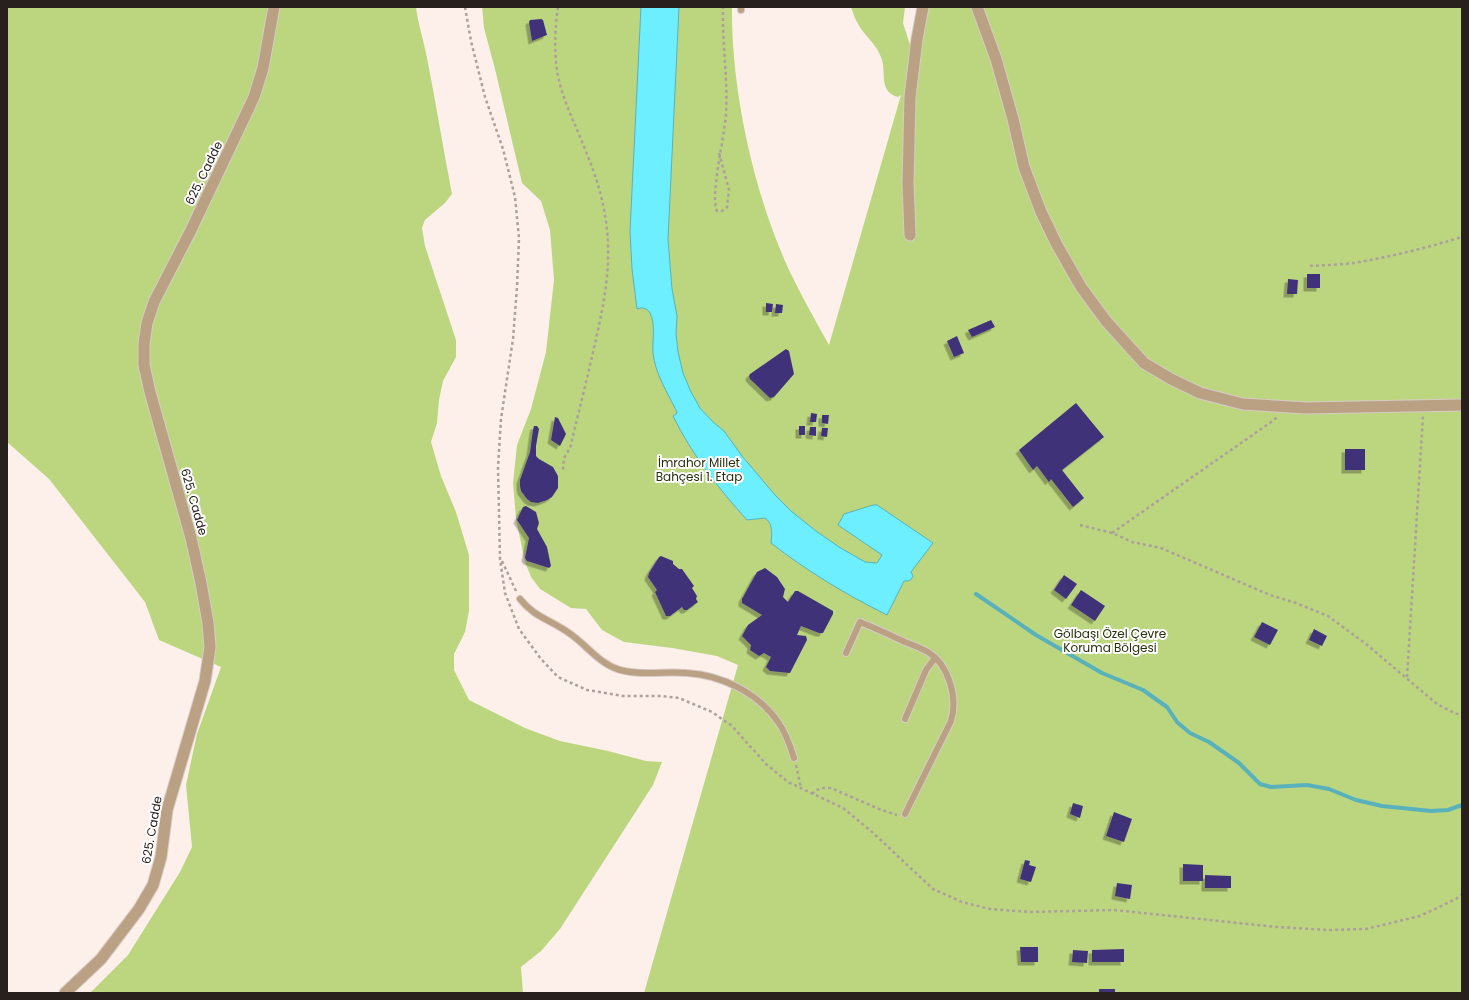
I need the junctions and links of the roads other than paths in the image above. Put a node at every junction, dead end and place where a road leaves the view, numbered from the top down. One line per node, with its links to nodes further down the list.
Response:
1 (274, 7): 12 (street, 625. Cadde)
2 (923, 7): 4 (street)
3 (977, 7): 5 (street)
4 (910, 235)
5 (1462, 406)
6 (520, 599): 10 (lane)
7 (846, 653): 8 (lane)
8 (935, 658): 9 (lane); 11 (lane)
9 (905, 719)
10 (794, 758)
11 (905, 814)
12 (65, 993)

